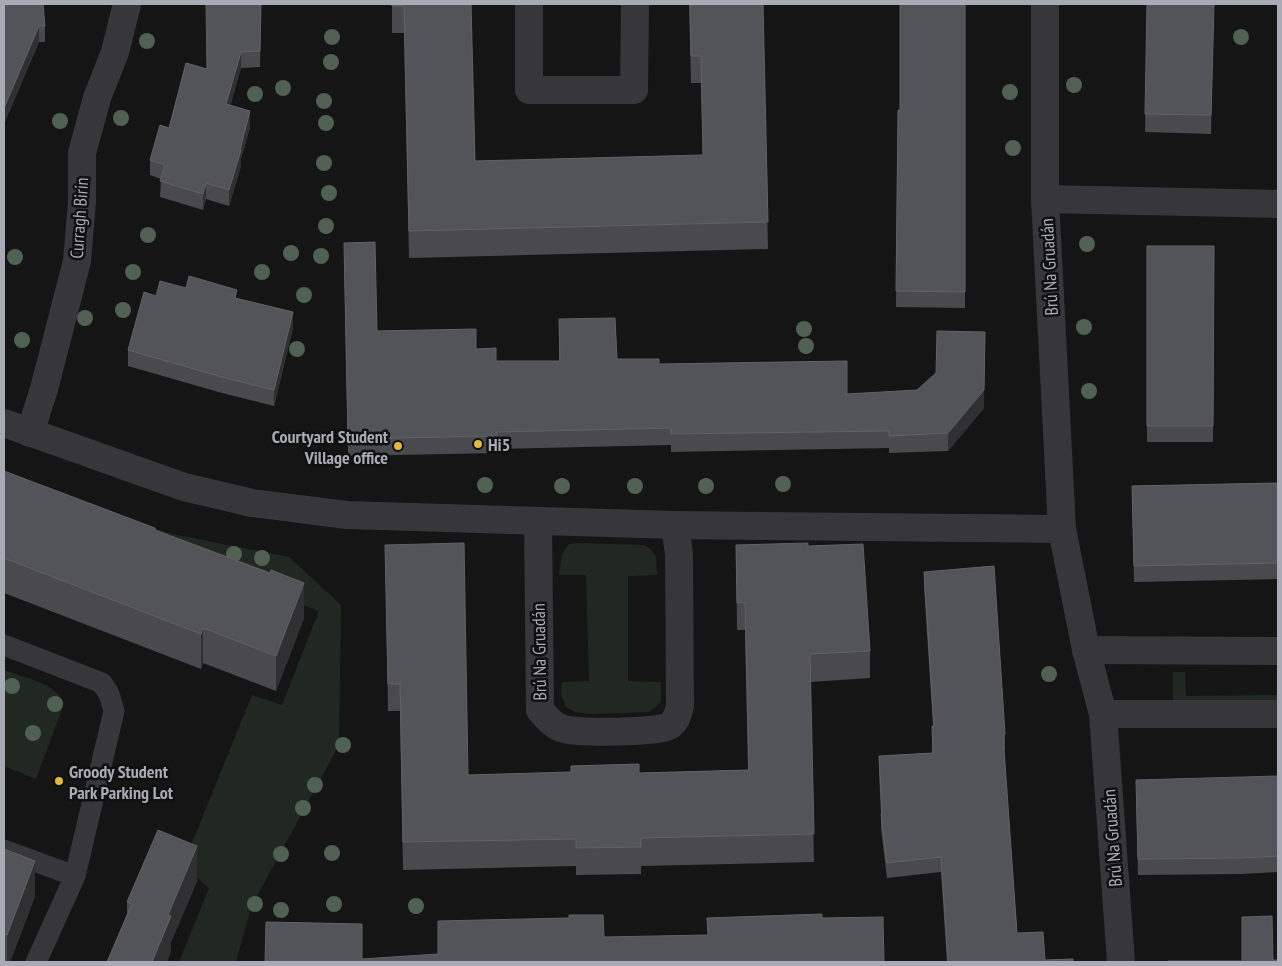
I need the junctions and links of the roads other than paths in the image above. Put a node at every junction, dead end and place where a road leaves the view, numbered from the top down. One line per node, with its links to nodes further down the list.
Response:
1 (127, 4): 8 (street, Curragh Birin)
2 (529, 4): 3 (street)
3 (635, 4)
4 (1045, 4): 5 (street, Brú Na Gruadán)
5 (1045, 199): 6 (street); 11 (street, Brú Na Gruadán)
6 (1278, 204)
7 (4, 423): 8 (street)
8 (30, 433): 9 (street)
9 (538, 522): 10 (street); 10 (street, Brú Na Gruadán)
10 (675, 525): 11 (street)
11 (1062, 529): 13 (street, Brú Na Gruadán)
12 (4, 646): 18 (lane)
13 (1086, 650): 14 (street); 15 (street, Brú Na Gruadán)
14 (1278, 651)
15 (1103, 714): 16 (street); 20 (street, Brú Na Gruadán)
16 (1278, 714)
17 (4, 850): 18 (lane)
18 (74, 876): 19 (lane)
19 (36, 962)
20 (1121, 962)

